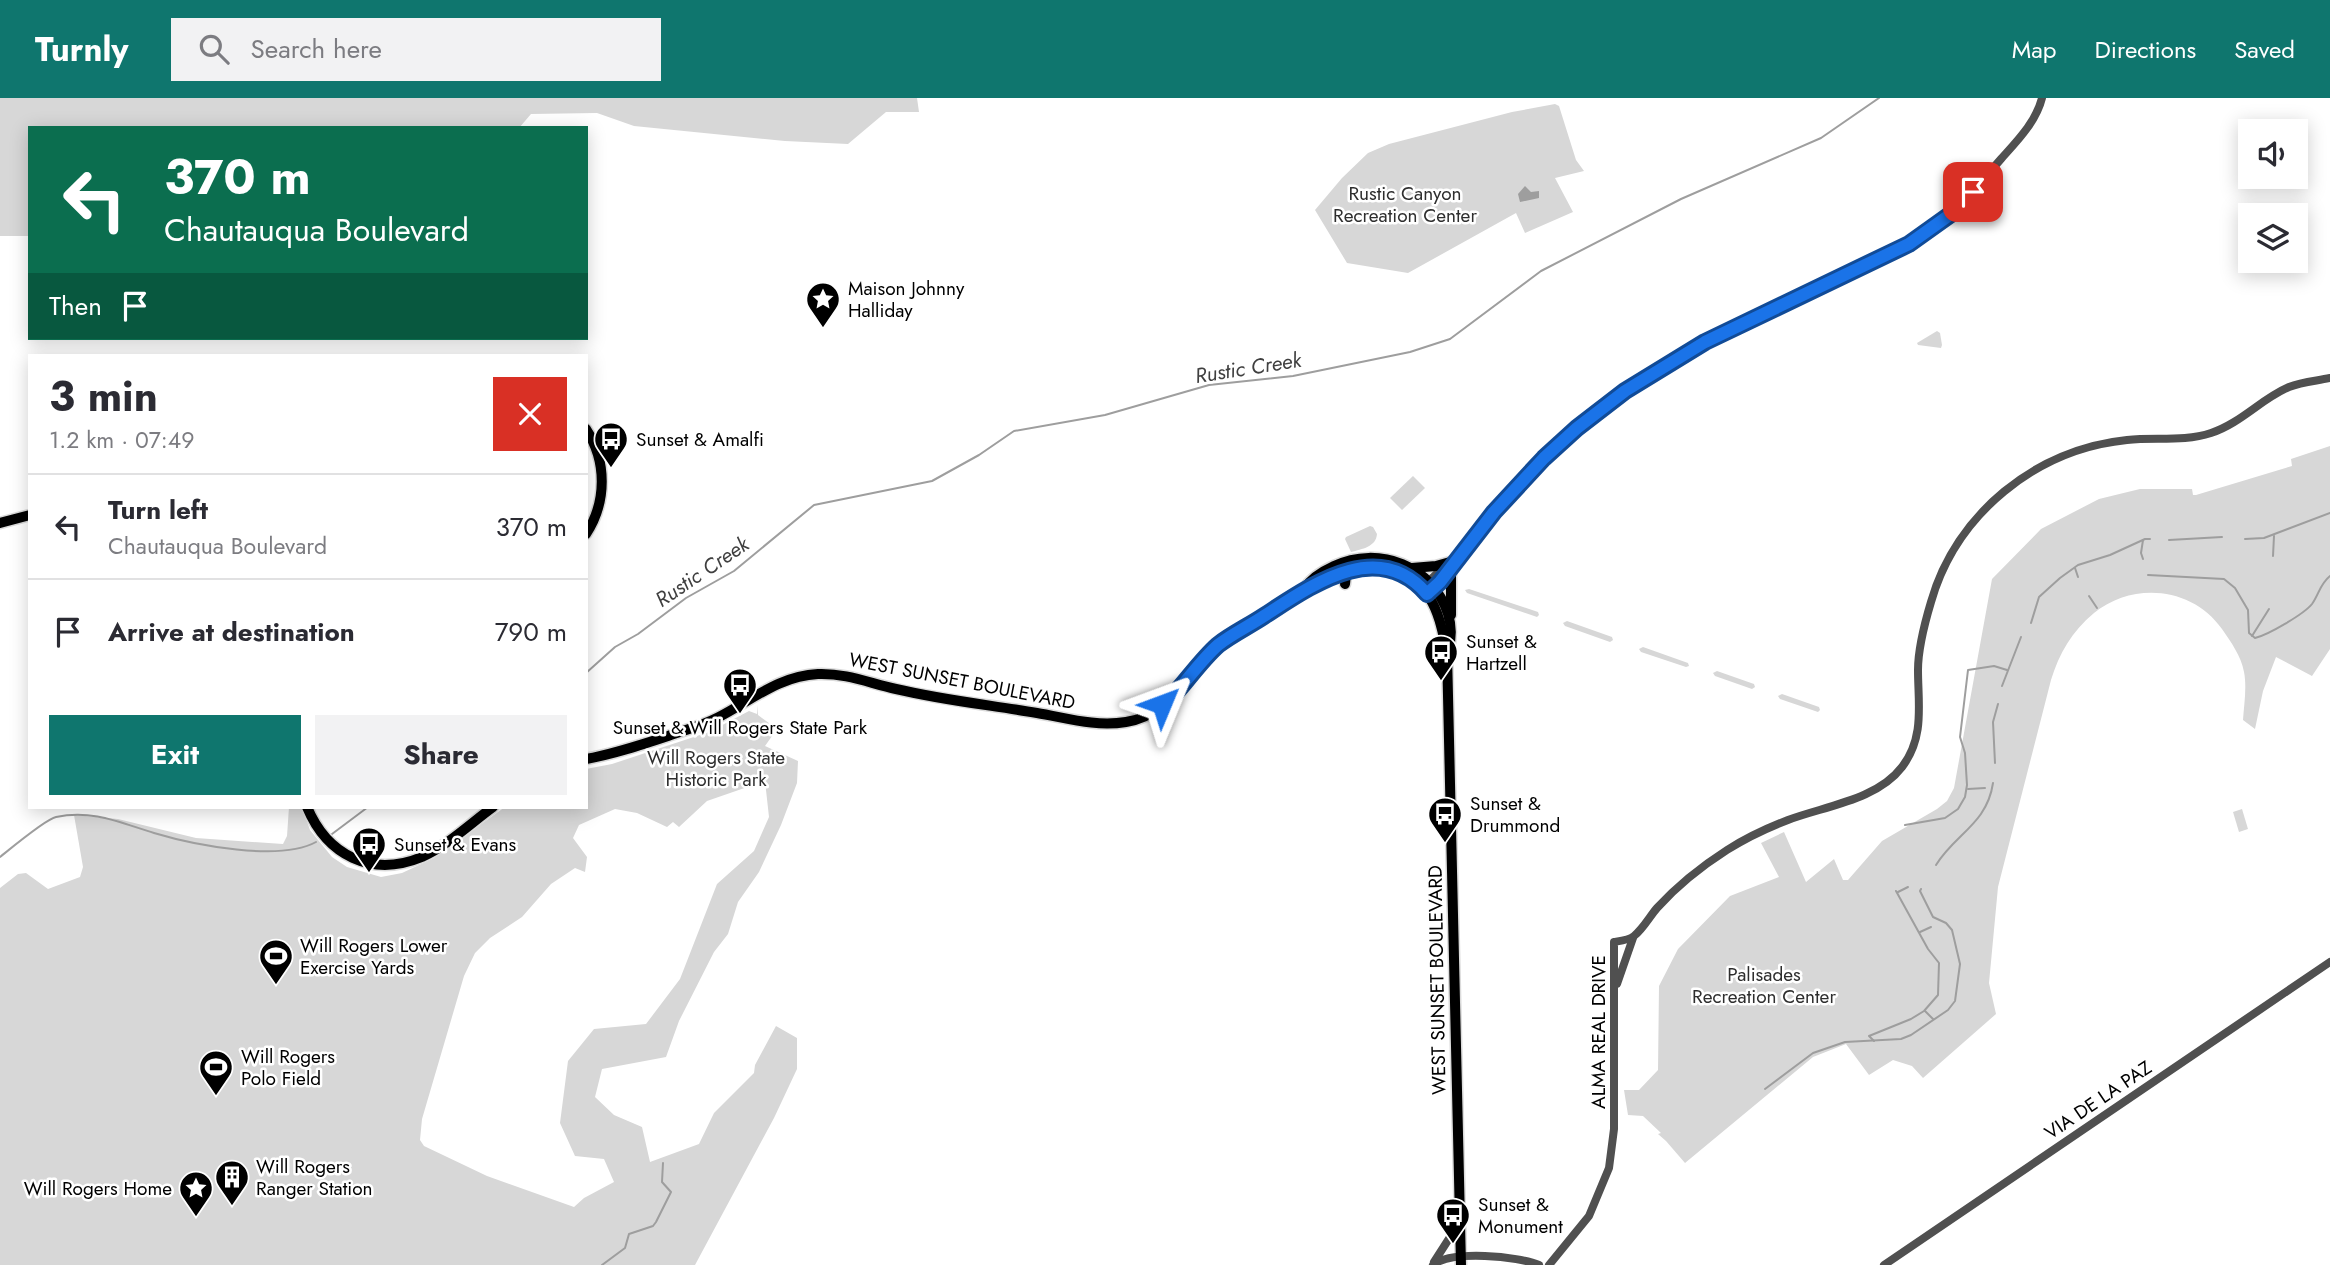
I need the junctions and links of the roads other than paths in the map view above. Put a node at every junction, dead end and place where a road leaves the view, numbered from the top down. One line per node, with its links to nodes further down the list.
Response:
1 (2042, 98): 7 (street)
2 (2330, 378): 18 (street, ALMA REAL DRIVE)
3 (588, 433): 6 (main road)
4 (28, 516): 5 (main road)
5 (0, 523)
6 (588, 530)
7 (1450, 565): 8 (main road); 11 (street); 13 (main road)
8 (1411, 568): 11 (main road, WEST SUNSET BOULEVARD); 12 (main road, WEST SUNSET BOULEVARD)
9 (1334, 575): 10 (main road); 11 (main road, WEST SUNSET BOULEVARD); 12 (main road, WEST SUNSET BOULEVARD)
10 (1345, 584)
11 (1427, 587): 13 (main road, WEST SUNSET BOULEVARD); 14 (main road, WEST SUNSET BOULEVARD)
12 (1303, 591): 15 (main road, WEST SUNSET BOULEVARD)
13 (1450, 623): 14 (main road, WEST SUNSET BOULEVARD)
14 (1447, 652): 21 (main road, WEST SUNSET BOULEVARD)
15 (588, 759)
16 (308, 809): 17 (main road)
17 (490, 809)
18 (1633, 938): 20 (street); 20 (street, ALMA REAL DRIVE)
19 (2330, 962): 26 (street, VIA DE LA PAZ)
20 (1614, 990): 25 (street, ALMA REAL DRIVE)
21 (1461, 1220): 22 (main road, WEST SUNSET BOULEVARD); 23 (street)
22 (1461, 1261): 23 (street); 24 (street)
23 (1433, 1265)
24 (1539, 1265)
25 (1549, 1265)
26 (1884, 1265)

